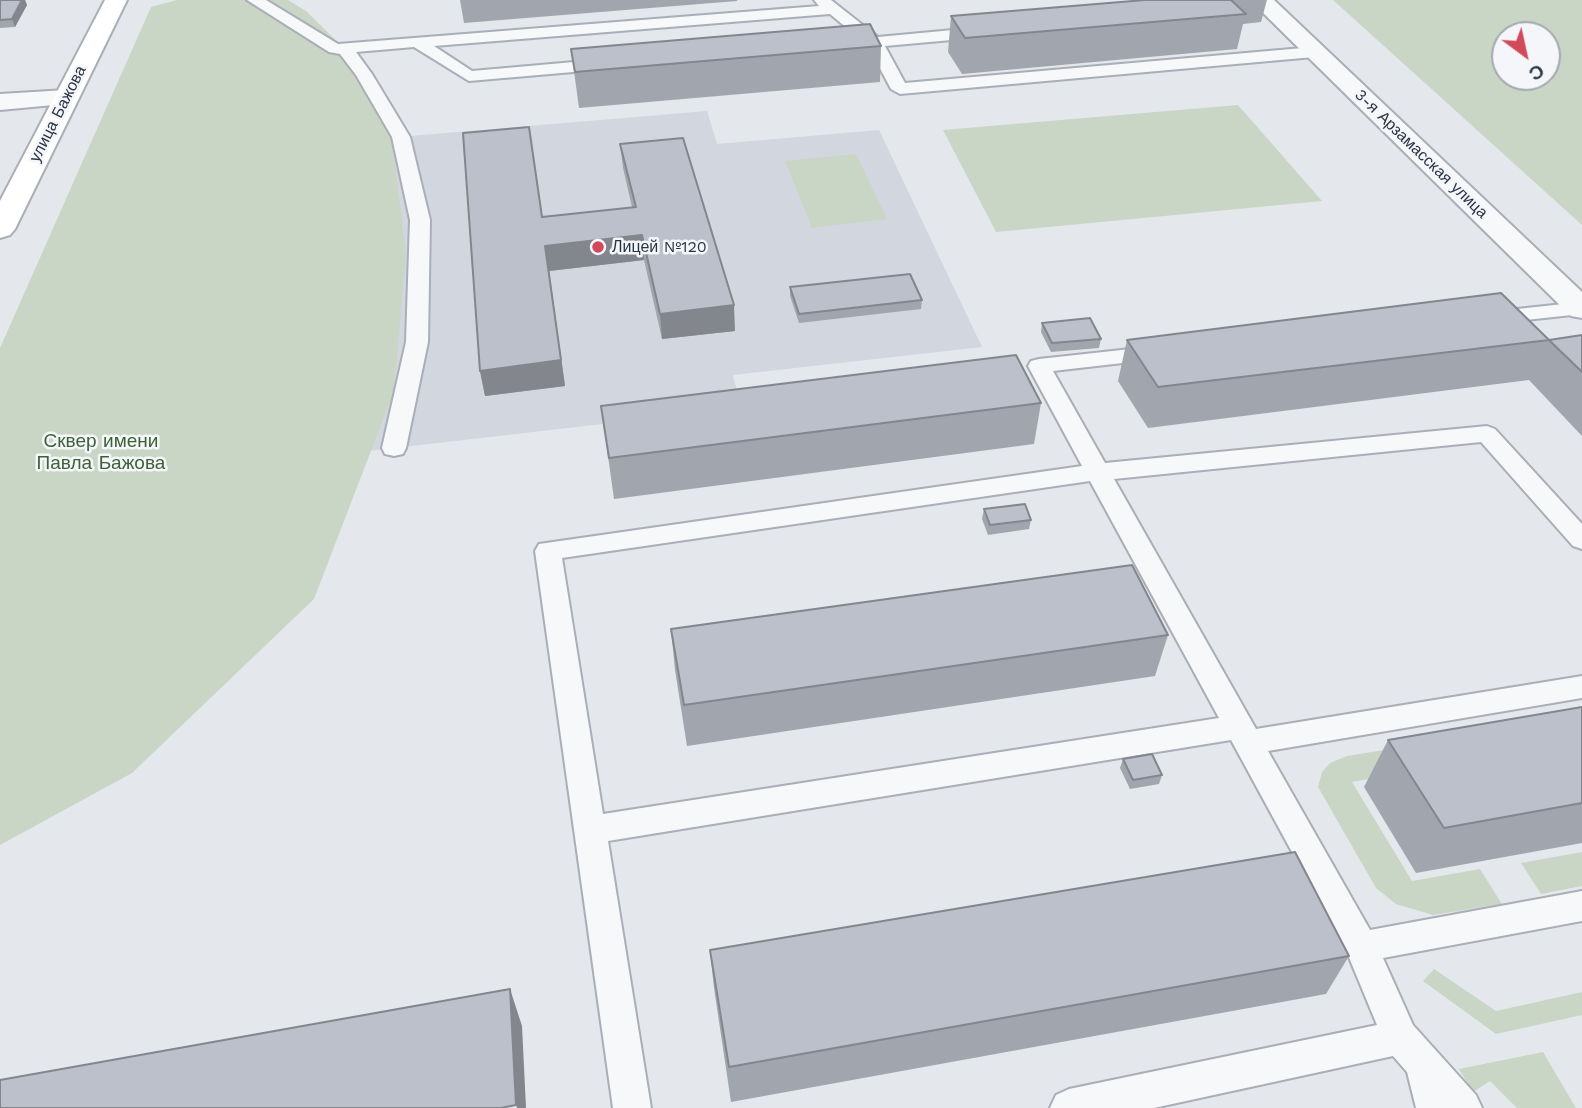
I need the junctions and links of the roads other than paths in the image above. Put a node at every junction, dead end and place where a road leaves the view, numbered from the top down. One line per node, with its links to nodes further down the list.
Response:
1 (116, 0): 12 (main road, улица Бажова)
2 (255, 0): 9 (lane)
3 (1261, 0): 10 (street, 3-я Арзамасская улица)
4 (828, 5): 6 (lane); 7 (lane)
5 (999, 30): 7 (lane)
6 (417, 42): 9 (lane); 11 (lane)
7 (875, 43): 8 (lane); 10 (lane)
8 (834, 46)
9 (344, 48): 18 (lane)
10 (1314, 52): 15 (street, 3-я Арзамасская улица)
11 (631, 62)
12 (66, 98): 13 (street); 14 (main road, улица Бажова)
13 (0, 102)
14 (0, 229)
15 (1582, 308): 16 (lane)
16 (1459, 321)
17 (1188, 350): 19 (lane)
18 (394, 448)
19 (1098, 472): 20 (lane); 22 (lane); 23 (lane)
20 (1582, 540)
21 (1582, 687): 22 (lane)
22 (1243, 734): 23 (lane); 25 (lane)
23 (590, 830): 27 (lane)
24 (1582, 906): 25 (lane)
25 (1361, 947): 26 (lane)
26 (1412, 1050): 28 (lane); 29 (lane); 30 (lane)
27 (632, 1108)
28 (1069, 1108)
29 (1435, 1108)
30 (1462, 1108)

